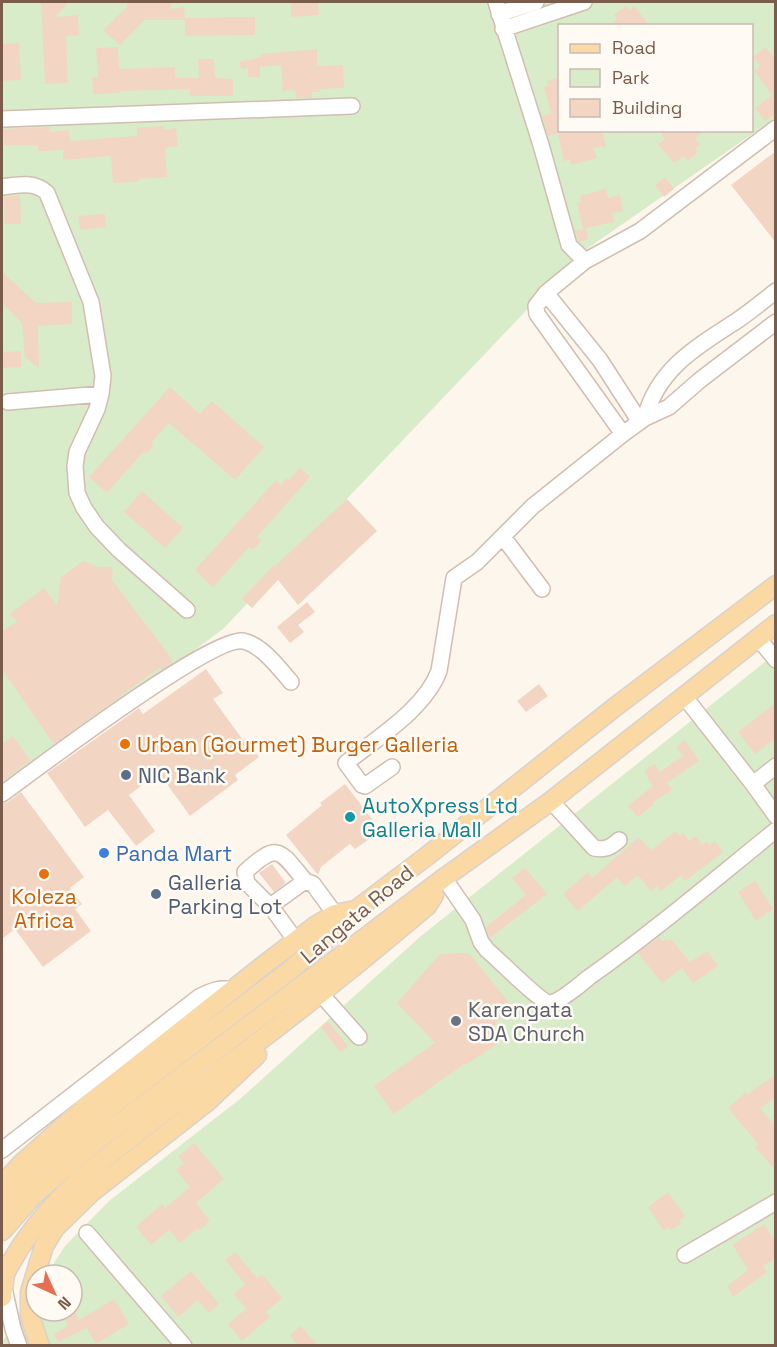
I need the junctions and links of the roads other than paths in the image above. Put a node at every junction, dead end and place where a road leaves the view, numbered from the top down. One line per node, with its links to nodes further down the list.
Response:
1 (536, 2): 3 (street)
2 (584, 2): 4 (street)
3 (497, 8): 4 (street)
4 (503, 29): 9 (street)
5 (352, 106): 6 (street)
6 (2, 119)
7 (776, 128): 9 (street)
8 (2, 187): 17 (street)
9 (585, 261): 11 (street)
10 (776, 291): 13 (street)
11 (546, 293): 19 (street); 20 (street)
12 (776, 322): 14 (street)
13 (713, 335): 14 (street); 15 (street)
14 (729, 357): 16 (street)
15 (684, 358): 16 (street); 19 (street)
16 (700, 380): 19 (street)
17 (101, 394): 18 (street); 24 (street)
18 (8, 402)
19 (642, 420): 20 (street)
20 (623, 434): 21 (street)
21 (503, 537): 23 (street); 30 (street)
22 (776, 585): 40 (main road, Langata Road)
23 (542, 589)
24 (188, 610)
25 (776, 624): 26 (main road, Langata Road)
26 (769, 648): 28 (main road, Langata Road)
27 (291, 682): 32 (street)
28 (684, 696): 31 (street); 33 (main road, Langata Road)
29 (776, 766): 31 (street)
30 (392, 767)
31 (753, 784): 34 (street)
32 (2, 794)
33 (551, 801): 36 (street); 37 (main road, Langata Road)
34 (776, 816)
35 (776, 830): 37 (street)
36 (619, 840)
37 (444, 878): 44 (main road); 52 (main road, Langata Road)
38 (305, 881): 39 (street); 39 (street); 41 (street)
39 (272, 908): 42 (street)
40 (357, 909): 41 (main road); 51 (main road, Langata Road)
41 (335, 915): 42 (main road)
42 (296, 941): 43 (main road)
43 (233, 990): 46 (street); 47 (main road)
44 (321, 994): 45 (street); 55 (main road); 57 (main road)
45 (359, 1036)
46 (2, 1150)
47 (22, 1163): 48 (main road); 49 (main road)
48 (2, 1171)
49 (2, 1185)
50 (776, 1202): 54 (street)
51 (2, 1207)
52 (2, 1231)
53 (87, 1233): 58 (street)
54 (685, 1256)
55 (3, 1280): 56 (street)
56 (19, 1346)
57 (40, 1346)
58 (184, 1346)

